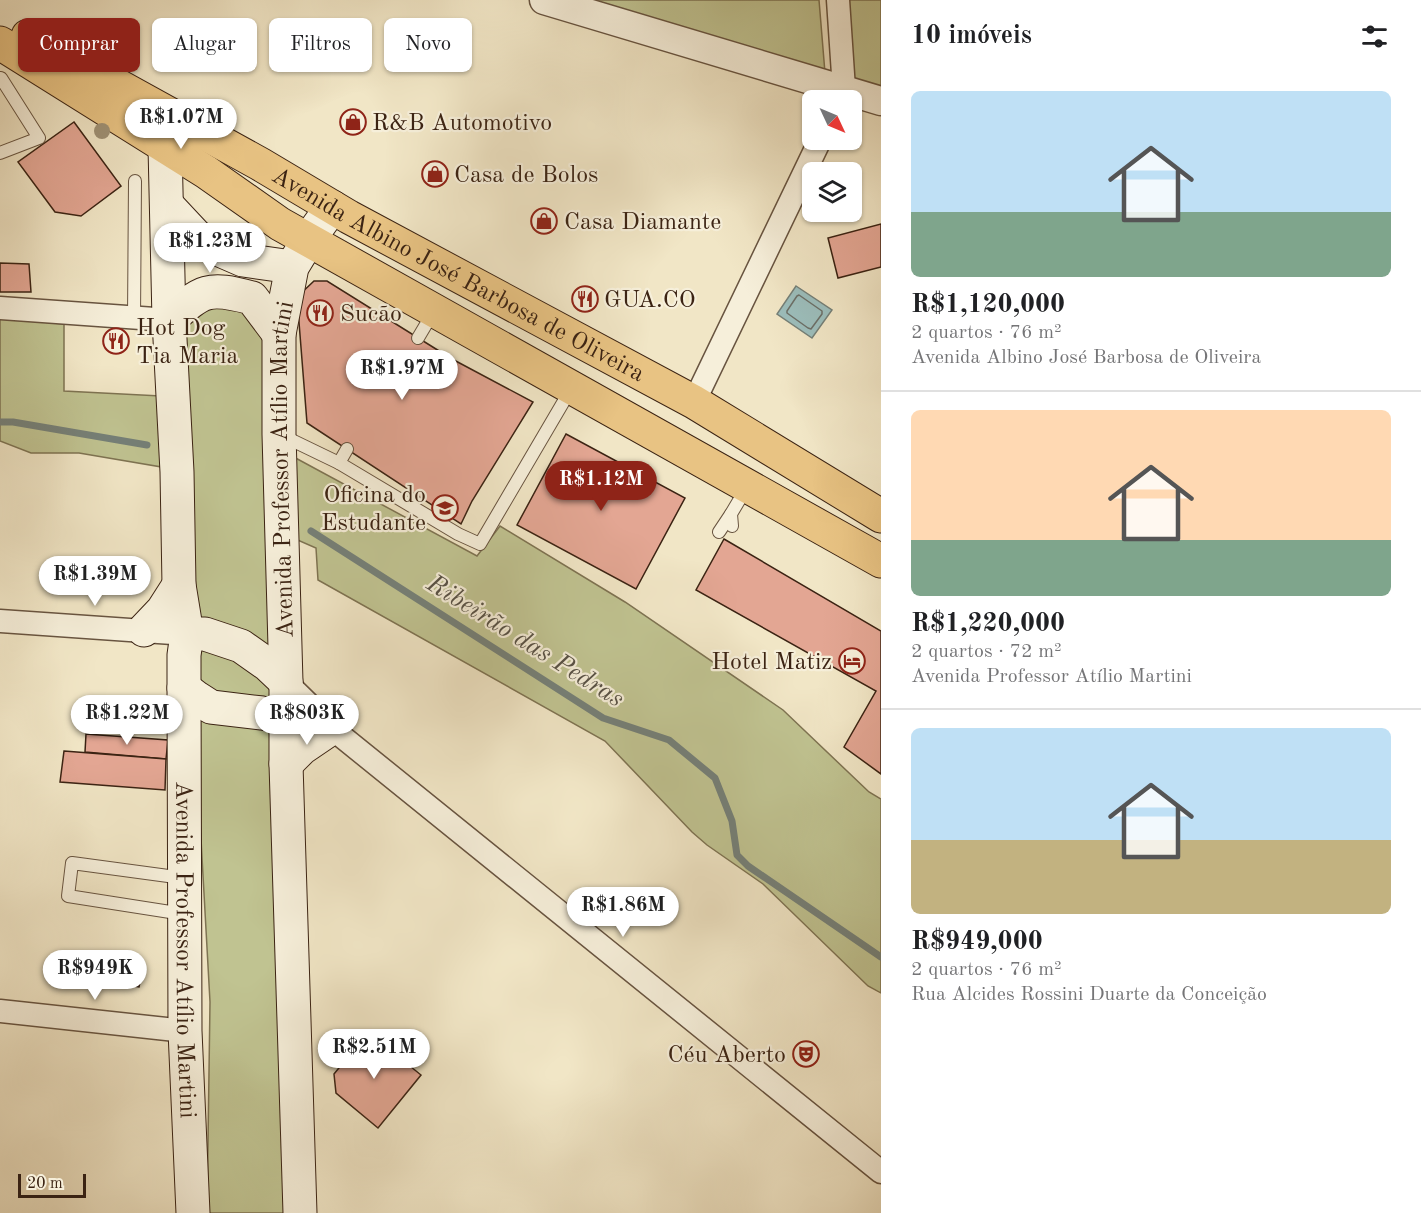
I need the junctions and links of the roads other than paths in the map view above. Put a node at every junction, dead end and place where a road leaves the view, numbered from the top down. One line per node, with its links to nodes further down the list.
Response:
1 (544, 0): 4 (street)
2 (838, 0): 5 (street)
3 (4, 57): 8 (main road, Avenida Albino José Barbosa de Oliveira); 10 (lane); 11 (main road, Avenida Albino José Barbosa de Oliveira)
4 (826, 90)
5 (842, 90)
6 (862, 98): 7 (street)
7 (881, 101)
8 (165, 147): 12 (main road, Avenida Albino José Barbosa de Oliveira); 13 (main road, Avenida Professor Atílio Martini)
9 (815, 150): 22 (street)
10 (0, 153)
11 (260, 164): 12 (main road); 14 (main road, Avenida Albino José Barbosa de Oliveira)
12 (206, 172): 13 (main road); 15 (main road, Avenida Albino José Barbosa de Oliveira)
13 (156, 188): 16 (main road); 18 (lane); 19 (main road, Avenida Professor Atílio Martini)
14 (332, 207): 15 (main road, Avenida Professor Atílio Martini); 22 (main road, Avenida Albino José Barbosa de Oliveira)
15 (309, 239): 16 (main road, Avenida Professor Atílio Martini); 21 (main road, Avenida Albino José Barbosa de Oliveira)
16 (292, 267): 20 (main road, Avenida Professor Atílio Martini)
17 (0, 308): 18 (street)
18 (134, 318): 19 (street)
19 (169, 320): 20 (main road); 30 (main road, Avenida Professor Atílio Martini)
20 (279, 334): 23 (main road, Avenida Professor Atílio Martini)
21 (572, 387): 25 (lane); 26 (main road, Avenida Albino José Barbosa de Oliveira)
22 (694, 402): 27 (main road, Avenida Albino José Barbosa de Oliveira)
23 (279, 434): 25 (lane); 34 (main road, Avenida Professor Atílio Martini)
24 (347, 449): 25 (lane)
25 (339, 464)
26 (737, 508): 28 (lane); 29 (main road, Avenida Albino José Barbosa de Oliveira)
27 (881, 516)
28 (719, 532)
29 (881, 561)
30 (179, 585): 32 (main road); 33 (main road, Avenida Professor Atílio Martini)
31 (0, 621): 32 (street)
32 (144, 630): 33 (street)
33 (187, 634): 34 (main road); 35 (main road, Avenida Professor Atílio Martini)
34 (286, 682): 36 (main road, Avenida Professor Atílio Martini); 37 (street)
35 (184, 688): 36 (main road); 39 (main road, Avenida Professor Atílio Martini)
36 (285, 718): 37 (street); 38 (main road, Avenida Professor Atílio Martini)
37 (334, 733): 38 (main road); 43 (street)
38 (286, 764): 44 (main road, Avenida Professor Atílio Martini)
39 (185, 878): 40 (main road, Avenida Professor Atílio Martini); 40 (lane)
40 (185, 914): 42 (main road, Avenida Professor Atílio Martini)
41 (0, 1011): 42 (street)
42 (185, 1031): 45 (main road, Avenida Professor Atílio Martini)
43 (881, 1172)
44 (302, 1212)
45 (192, 1213)

